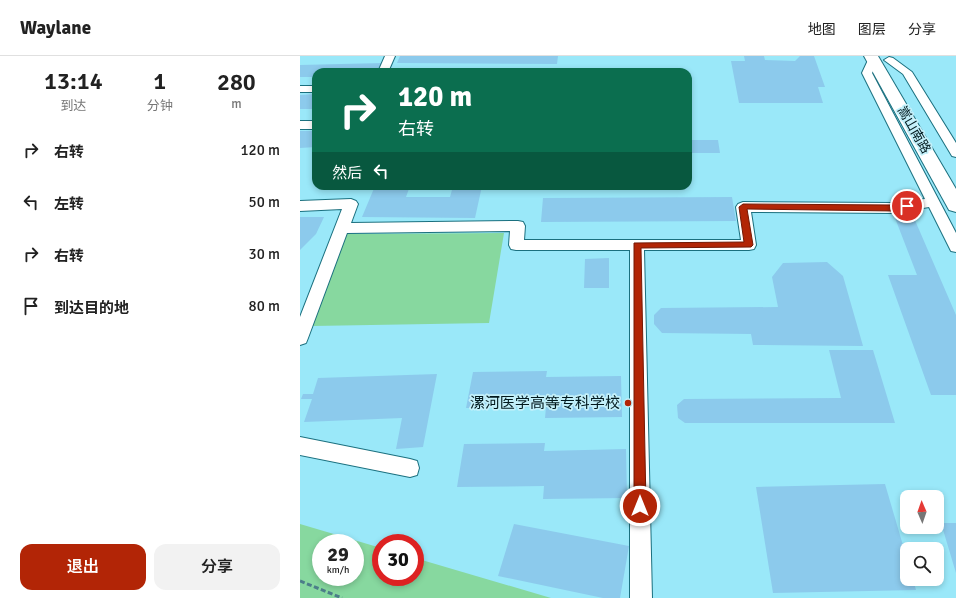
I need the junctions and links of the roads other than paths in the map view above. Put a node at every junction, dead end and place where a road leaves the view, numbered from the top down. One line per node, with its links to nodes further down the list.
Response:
1 (390, 56): 3 (street)
2 (879, 57): 8 (street); 9 (main road, 嵩山南路); 10 (street); 11 (main road, 嵩山南路)
3 (385, 68)
4 (300, 89): 5 (street)
5 (312, 89)
6 (300, 125): 7 (street)
7 (312, 125)
8 (956, 153)
9 (956, 178)
10 (934, 202): 14 (street); 15 (street)
11 (956, 205)
12 (300, 206): 13 (street)
13 (342, 228): 14 (street); 16 (street)
14 (637, 245): 19 (street)
15 (956, 247)
16 (300, 338)
17 (300, 446): 18 (street)
18 (410, 468)
19 (641, 598)

